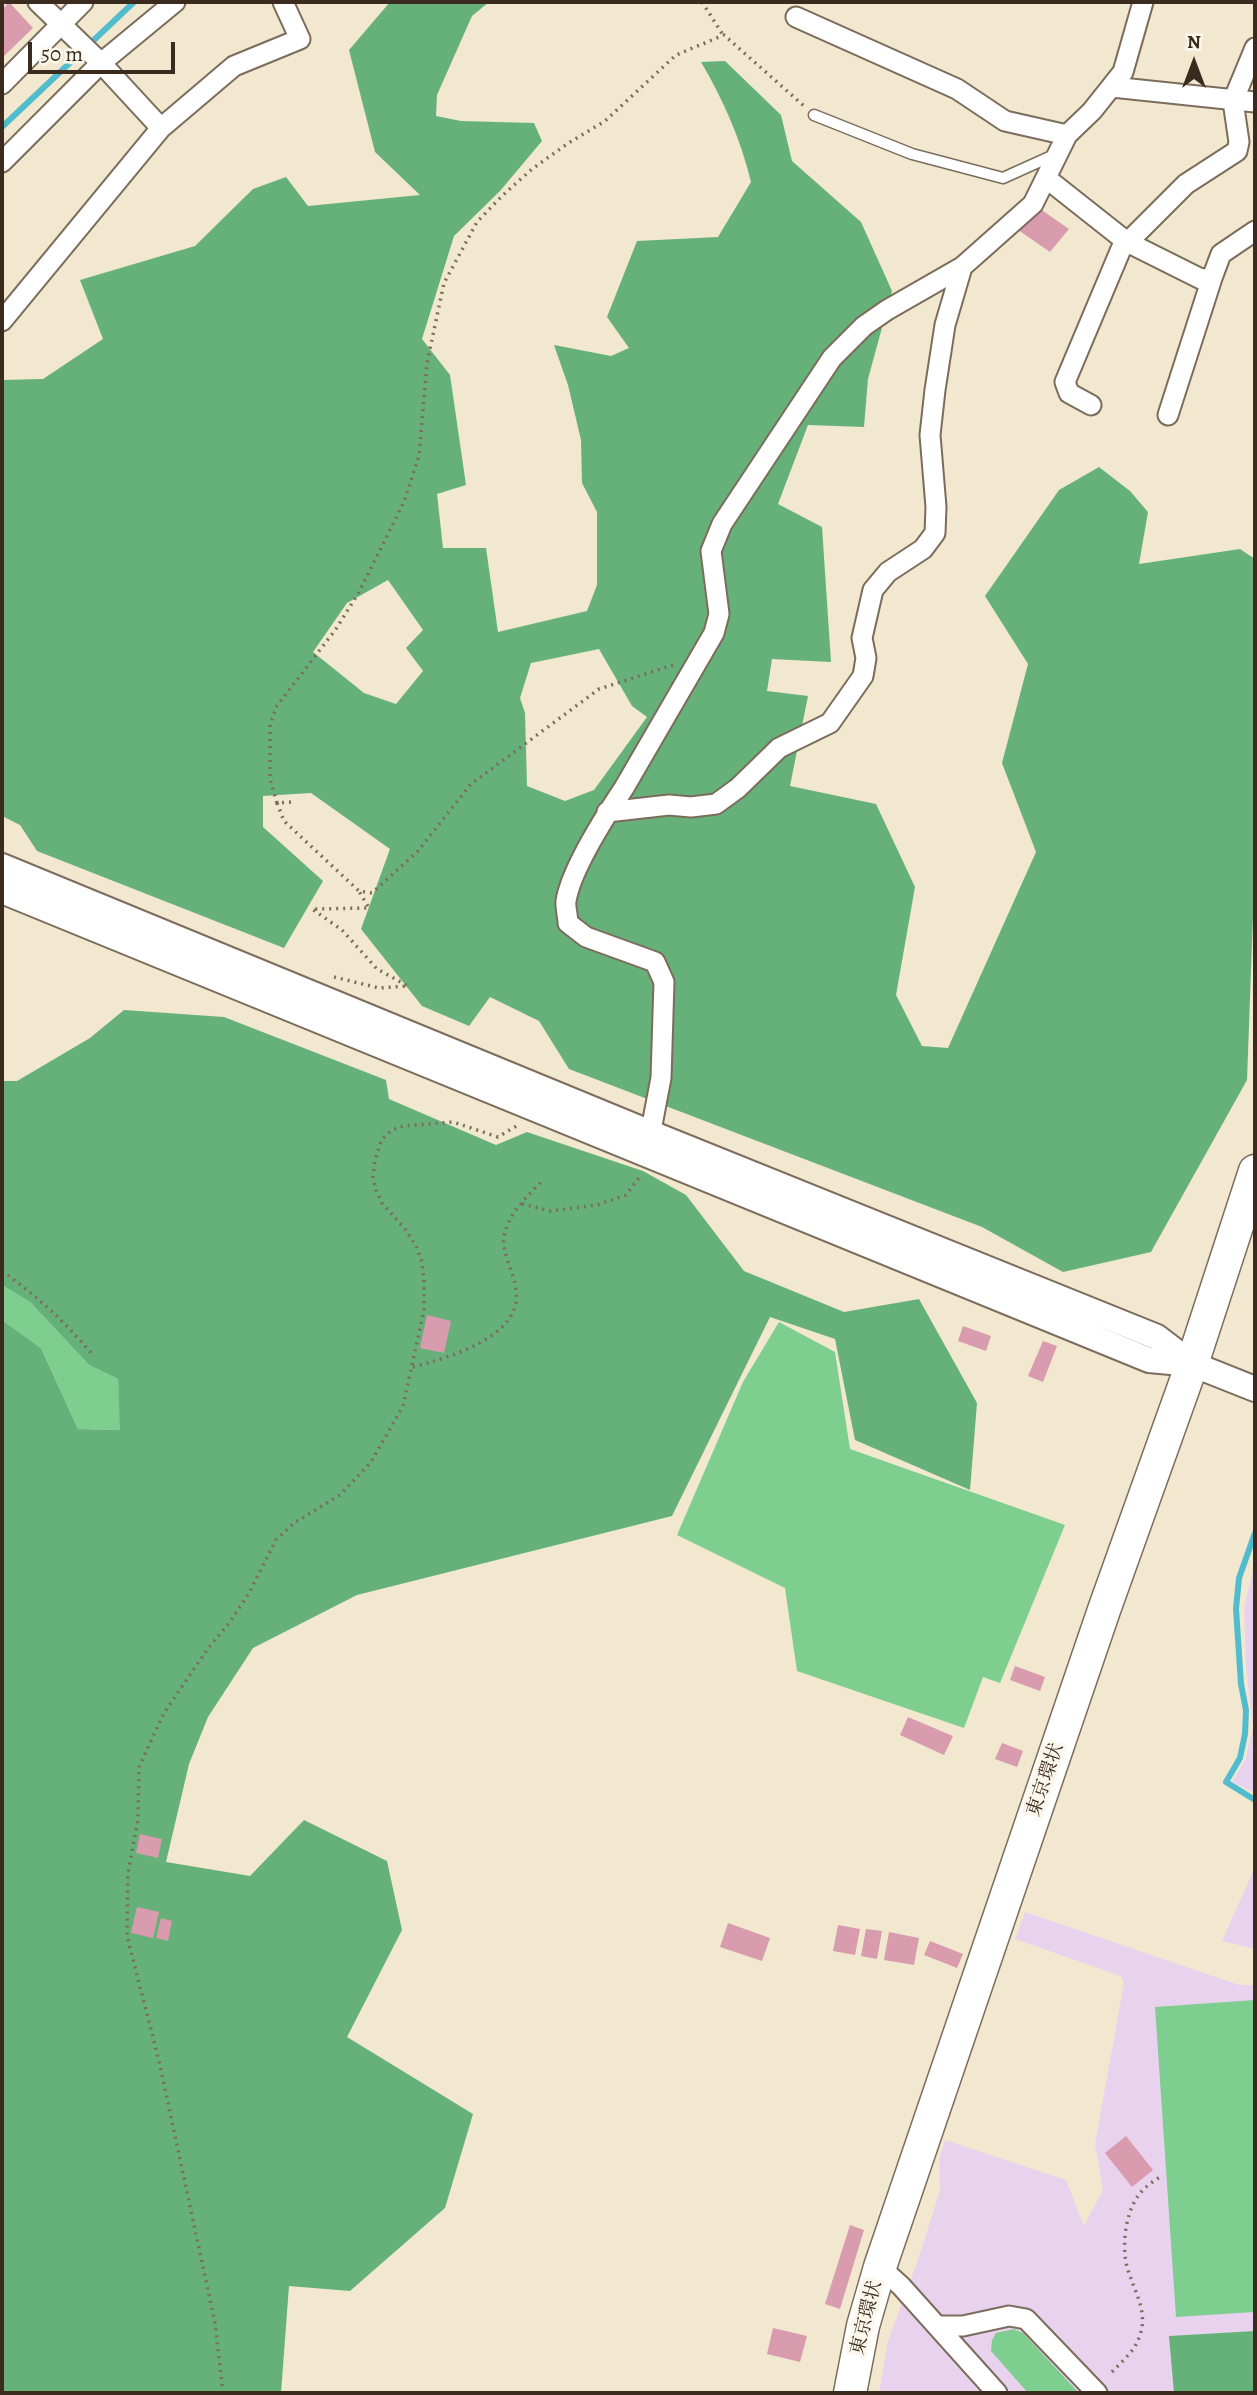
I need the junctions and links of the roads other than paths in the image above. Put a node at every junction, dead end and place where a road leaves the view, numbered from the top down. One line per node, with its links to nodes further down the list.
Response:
1 (38, 2): 7 (street)
2 (83, 2): 7 (street)
3 (175, 2): 9 (street)
4 (283, 2): 15 (street)
5 (1143, 2): 11 (street)
6 (796, 17): 16 (street)
7 (64, 28): 9 (street); 10 (street)
8 (1255, 48): 12 (street)
9 (98, 60): 15 (street); 18 (street)
10 (2, 84)
11 (1112, 87): 12 (street); 16 (street)
12 (1233, 101): 13 (street); 21 (street)
13 (1255, 102)
14 (814, 115): 17 (lane)
15 (161, 128): 24 (street)
16 (1067, 135): 17 (street)
17 (1058, 153): 19 (street)
18 (2, 162)
19 (1046, 178): 21 (street); 22 (street)
20 (1255, 231): 23 (street)
21 (1127, 242): 23 (street); 25 (street)
22 (962, 267): 27 (street); 27 (street)
23 (1212, 278): 26 (street)
24 (2, 321)
25 (1091, 405)
26 (1168, 415)
27 (607, 812): 29 (street)
28 (6, 886): 29 (street)
29 (649, 1144): 31 (street)
30 (1255, 1171): 31 (highway, 東京環状)
31 (1192, 1364): 32 (street); 33 (highway, 東京環状)
32 (1255, 1389)
33 (880, 2267): 34 (street); 35 (highway, 東京環状)
34 (937, 2326): 36 (street); 37 (street)
35 (850, 2393)
36 (997, 2393)
37 (1097, 2393)

